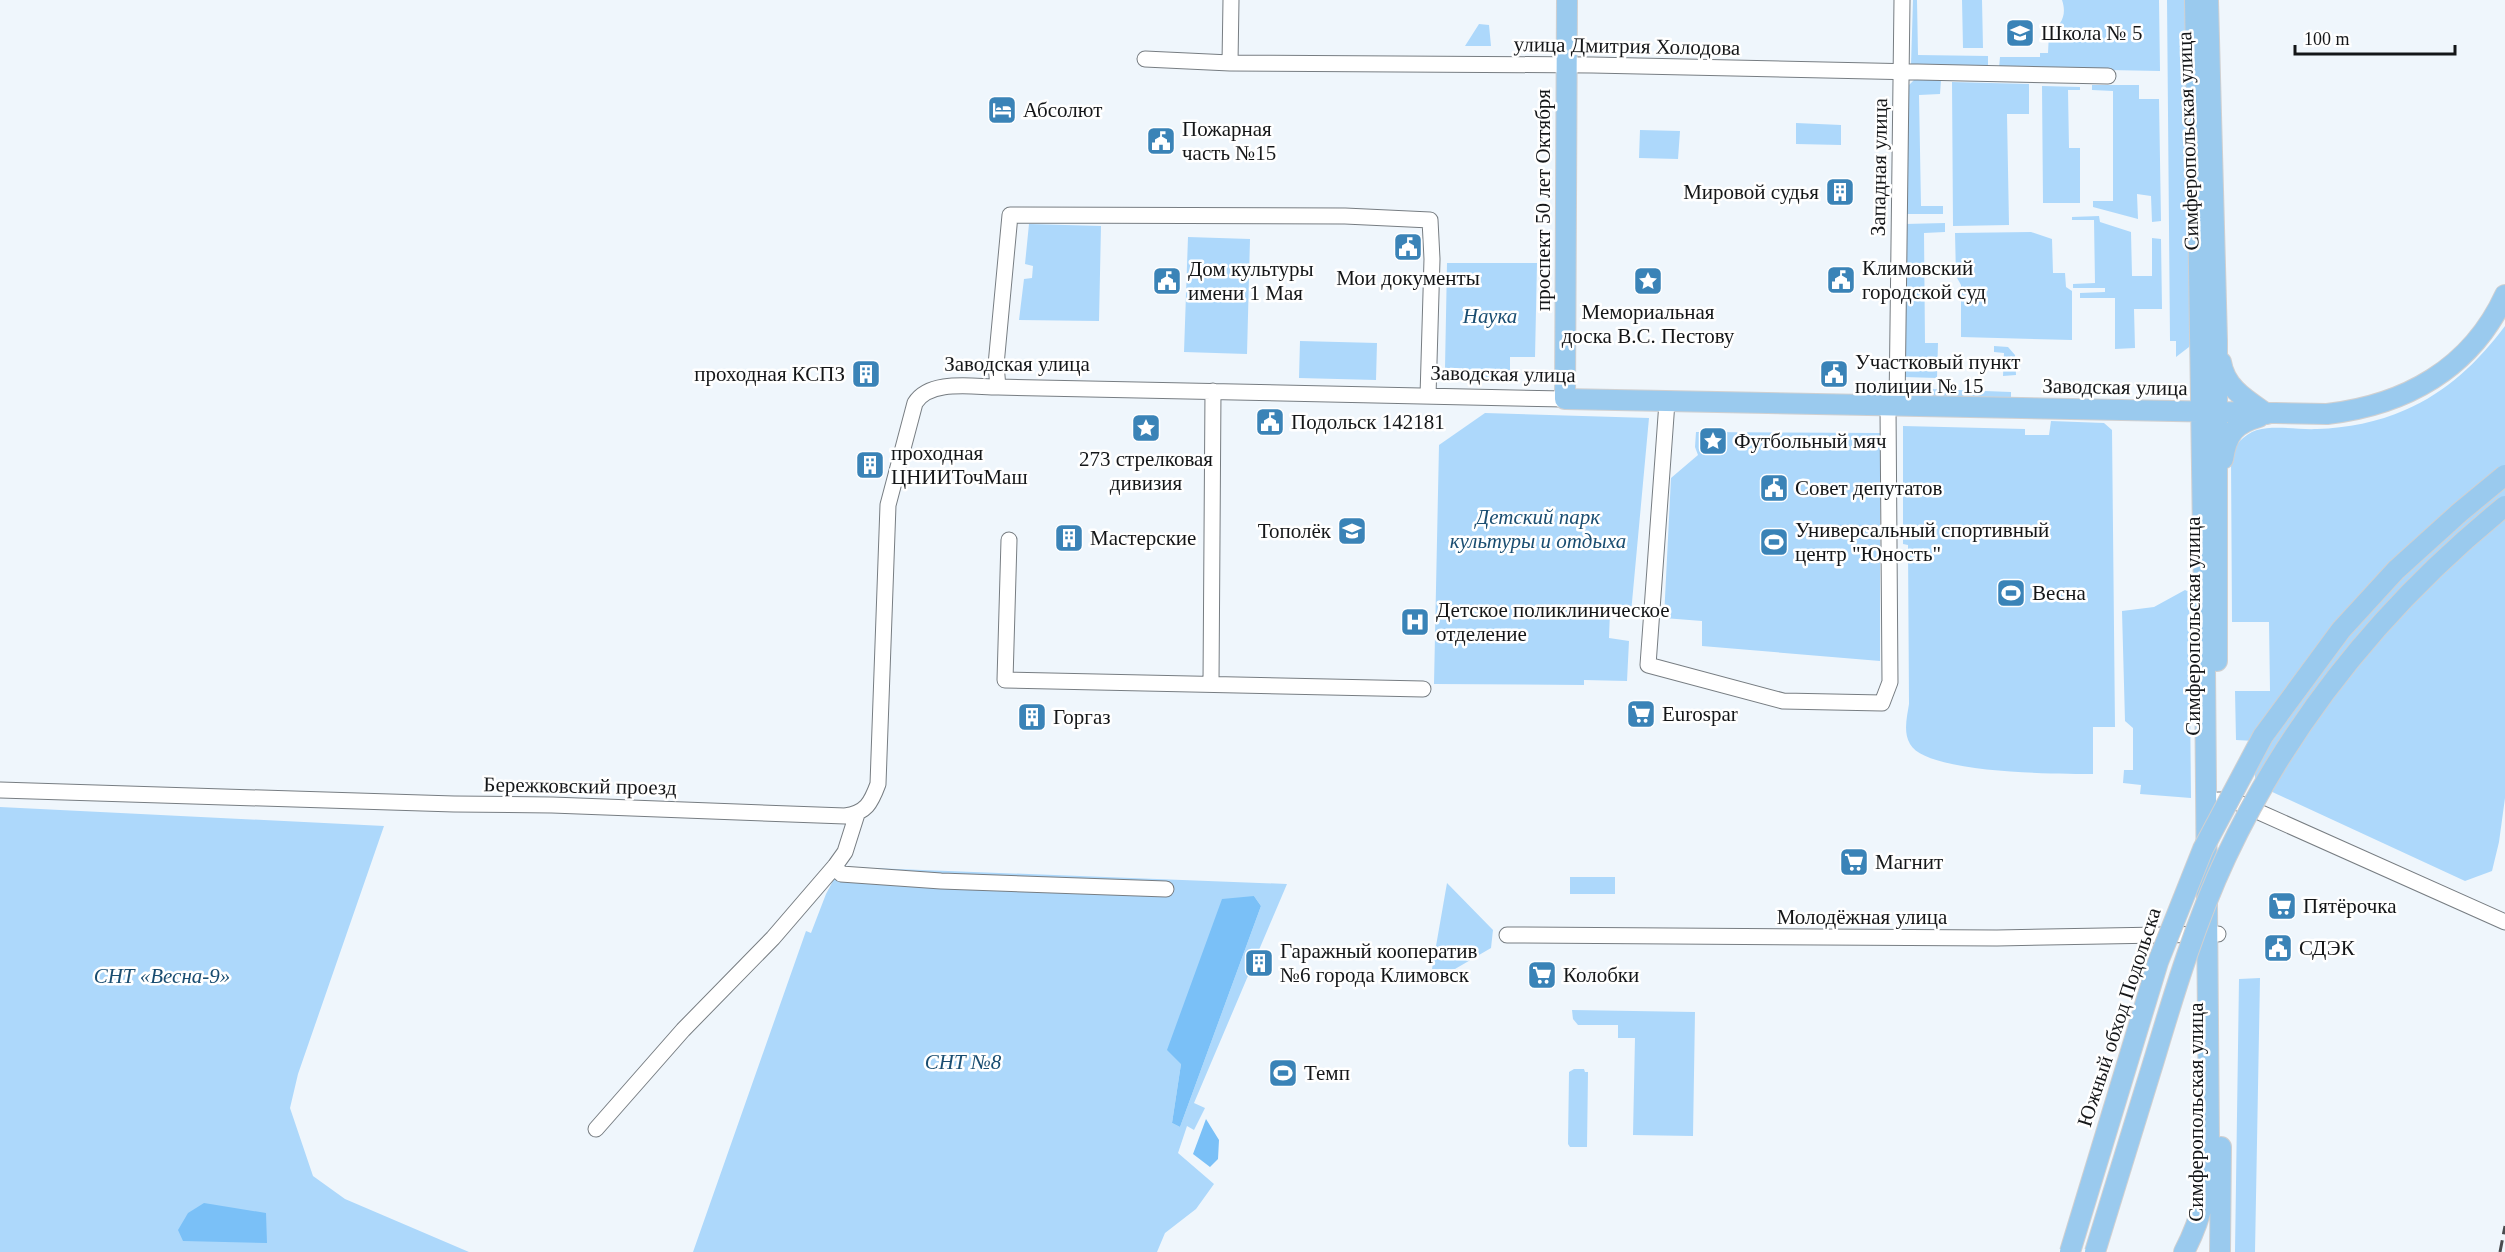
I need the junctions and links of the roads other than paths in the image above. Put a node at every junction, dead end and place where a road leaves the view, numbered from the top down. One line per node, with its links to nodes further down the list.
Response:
1 (1231, 0): 7 (street)
2 (1567, 0): 8 (main road, проспект 50 лет Октября)
3 (1902, 0): 9 (street, Западная улица)
4 (2195, 0): 19 (main road, Симферопольская улица)
5 (2208, 0): 12 (main road, Симферопольская улица)
6 (1145, 59): 7 (street, улица Дмитрия Холодова)
7 (1230, 63): 8 (street, улица Дмитрия Холодова)
8 (1567, 65): 9 (street, улица Дмитрия Холодова); 16 (main road, проспект 50 лет Октября)
9 (1901, 71): 10 (street, улица Дмитрия Холодова); 18 (street, Западная улица)
10 (2108, 76)
11 (2505, 295): 20 (main road, Заводская улица)
12 (2217, 341): 19 (main road, Симферопольская улица); 20 (main road)
13 (998, 387): 14 (street, Заводская улица); 15 (street); 29 (street, Заводская улица)
14 (1212, 391): 15 (street, Заводская улица); 25 (street)
15 (1428, 396): 16 (street, Заводская улица)
16 (1565, 399): 17 (main road, Заводская улица)
17 (1667, 402): 18 (main road, Заводская улица); 18 (street, Западная улица)
18 (1893, 407): 19 (main road, Заводская улица)
19 (2209, 413): 20 (main road, Заводская улица); 22 (main road, Симферопольская улица); 33 (main road, Симферопольская улица)
20 (2267, 414): 22 (main road)
21 (2505, 475): 36 (main road, Южный обход Подольска, bridge)
22 (2217, 494): 28 (main road, Симферопольская улица)
23 (2505, 506): 37 (main road, bridge)
24 (1009, 540): 25 (street)
25 (1211, 683): 26 (street)
26 (1423, 689)
27 (0, 790): 29 (street, Бережковский проезд)
28 (2218, 800): 32 (street); 33 (main road, Симферопольская улица)
29 (857, 814): 30 (street)
30 (835, 866): 31 (street); 35 (street)
31 (1166, 889)
32 (2505, 922)
33 (2212, 934): 34 (street, Молодёжная улица); 38 (main road, Симферопольская улица); 39 (main road, Симферопольская улица)
34 (1507, 935)
35 (596, 1129)
36 (2070, 1252)
37 (2095, 1252)
38 (2184, 1252)
39 (2220, 1252)

